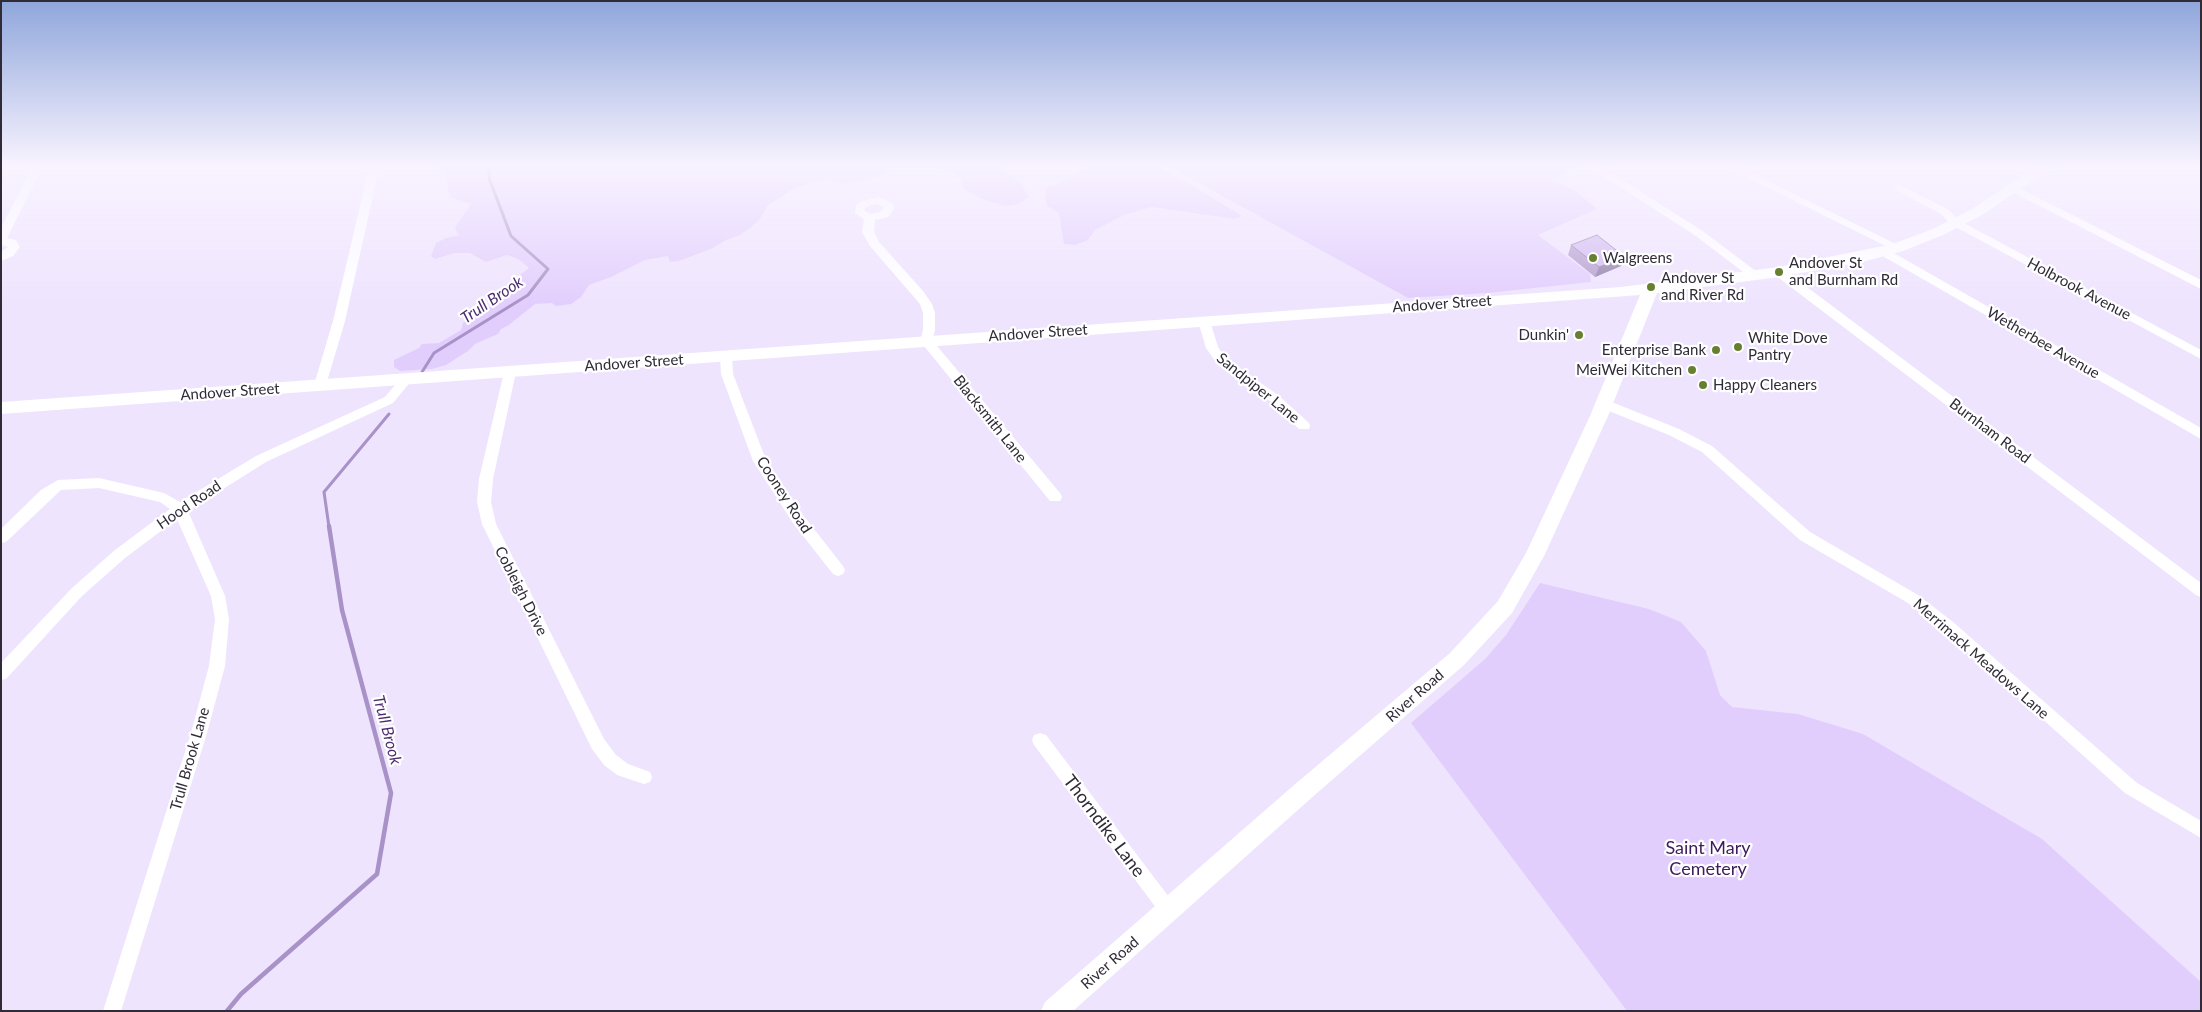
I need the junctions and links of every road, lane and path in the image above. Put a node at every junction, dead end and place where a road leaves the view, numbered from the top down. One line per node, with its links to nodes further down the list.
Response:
1 (15, 211): 10 (street)
2 (364, 211): 23 (street)
3 (1664, 211): 14 (street)
4 (1816, 211): 11 (street, Wetherbee Avenue)
5 (1944, 211): 9 (street, Holbrook Avenue)
6 (1975, 211): 9 (main road, Andover Street)
7 (2058, 211): 15 (street)
8 (870, 218): 18 (street)
9 (1956, 223): 11 (main road, Andover Street); 19 (street, Holbrook Avenue)
10 (1, 240): 12 (street)
11 (1891, 250): 13 (main road, Andover Street); 27 (street, Wetherbee Avenue)
12 (1, 257)
13 (1779, 272): 14 (main road, Andover Street); 32 (street, Burnham Road)
14 (1755, 275): 16 (main road, Andover Street)
15 (2201, 285)
16 (1651, 288): 17 (main road, Andover Street); 24 (main road, River Road)
17 (1204, 321): 18 (main road, Andover Street); 26 (street, Sandpiper Lane)
18 (926, 341): 20 (main road, Andover Street); 28 (street, Blacksmith Lane)
19 (2201, 355)
20 (726, 356): 21 (main road, Andover Street); 31 (street, Cooney Road)
21 (510, 372): 22 (main road, Andover Street); 35 (street, Cobleigh Drive)
22 (406, 380): 23 (main road, Andover Street); 29 (street, Hood Road)
23 (320, 385): 25 (main road, Andover Street)
24 (1604, 404): 36 (street, Merrimack Meadows Lane); 37 (main road, River Road)
25 (1, 408)
26 (1304, 426)
27 (2201, 434)
28 (1055, 498)
29 (180, 509): 30 (street); 33 (street, Hood Road); 38 (street, Trull Brook Lane)
30 (1, 538)
31 (838, 570)
32 (2200, 590)
33 (1, 674)
34 (1040, 740): 37 (street, Thorndike Lane)
35 (644, 778)
36 (2201, 830)
37 (1169, 912): 39 (main road, River Road)
38 (112, 1011)
39 (1054, 1011)

